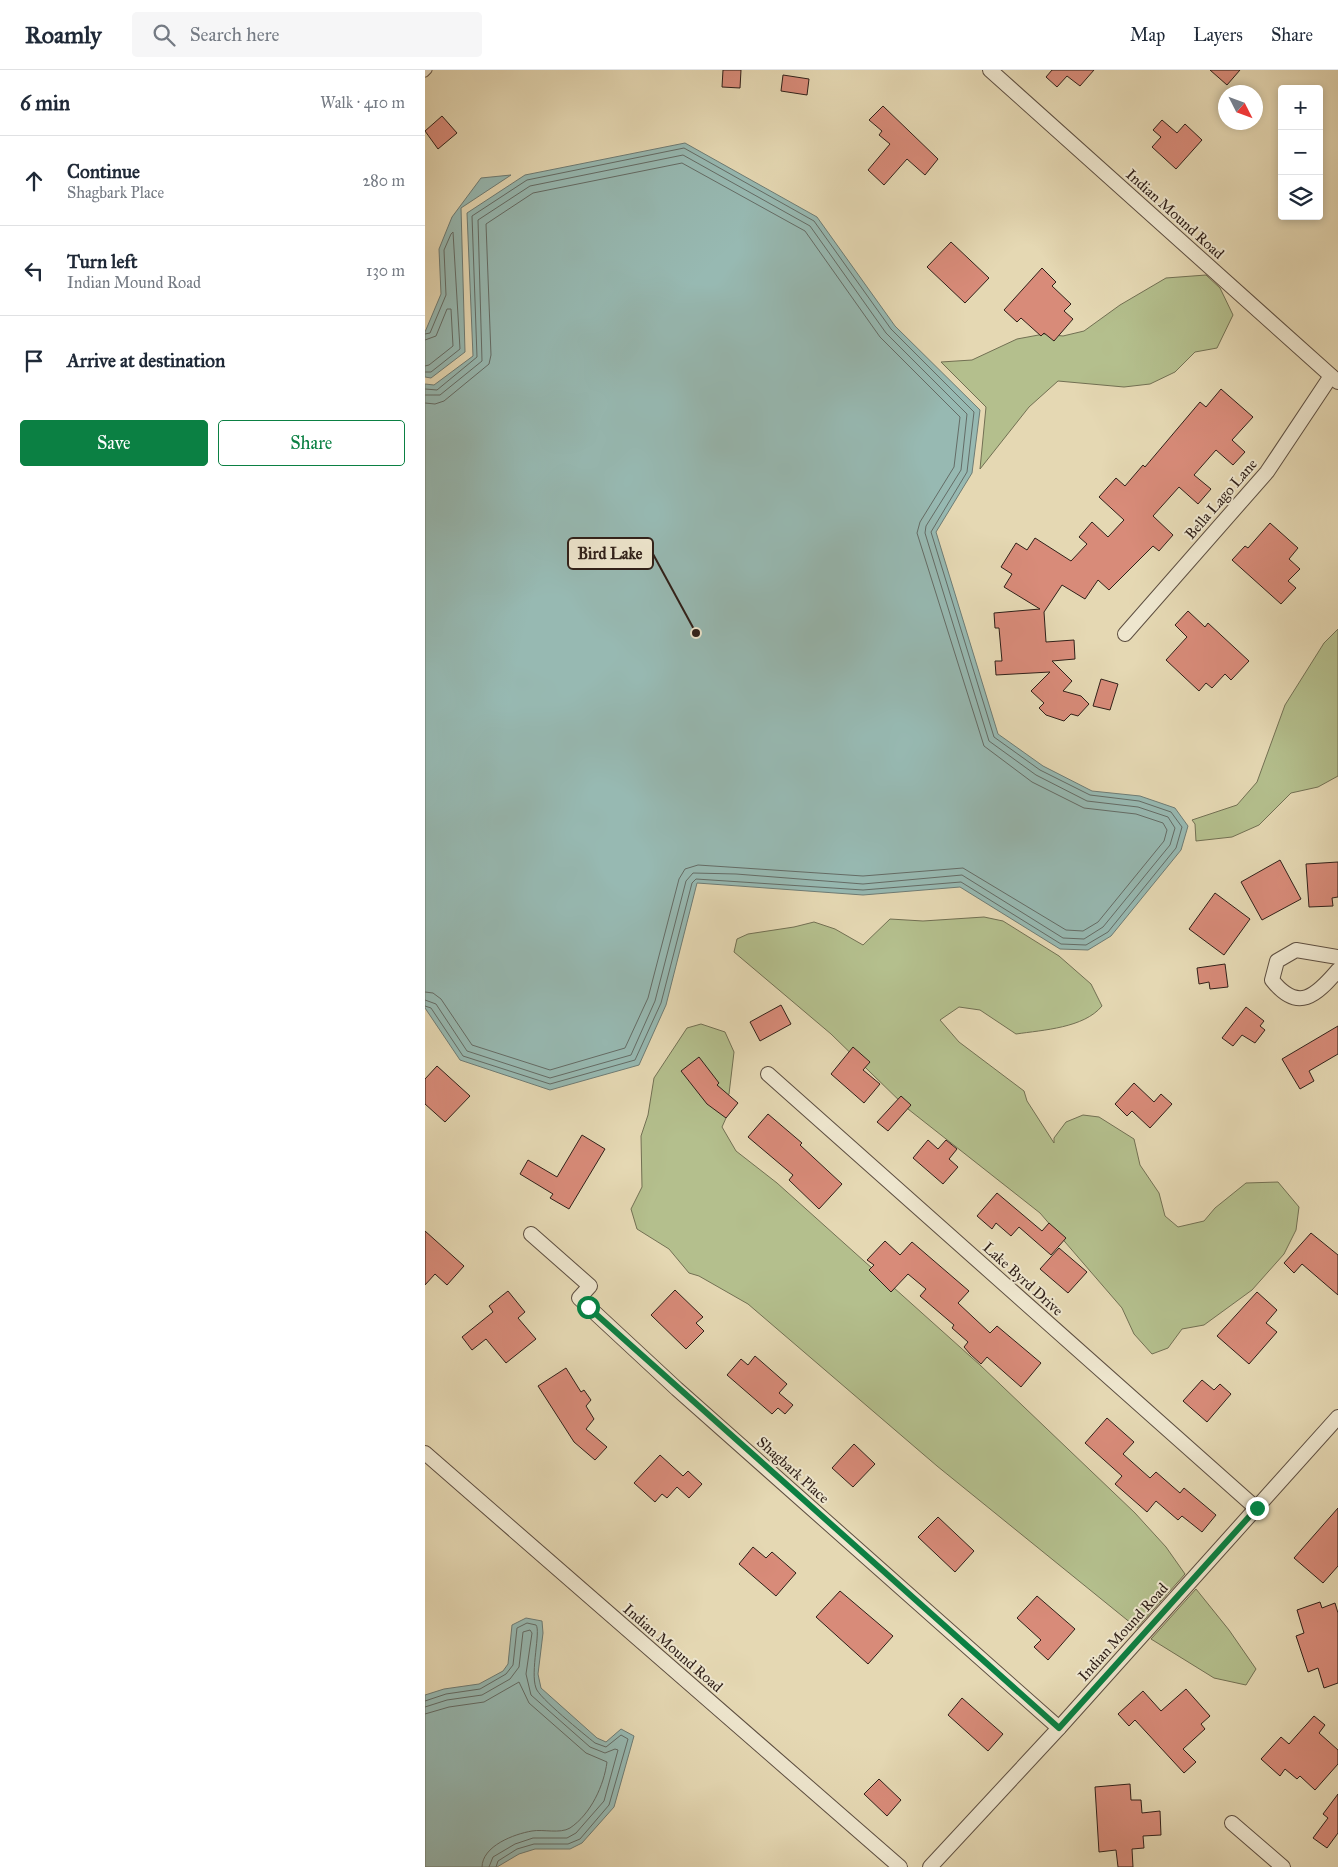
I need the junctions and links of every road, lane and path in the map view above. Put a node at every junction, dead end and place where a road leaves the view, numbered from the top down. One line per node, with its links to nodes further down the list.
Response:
1 (990, 70): 2 (street, Indian Mound Road)
2 (1335, 379): 3 (street, Bella Lago Lane)
3 (1125, 634)
4 (1338, 956): 5 (street)
5 (1338, 970)
6 (768, 1074): 10 (street, Lake Byrd Drive)
7 (531, 1234): 11 (street, Shagbark Place)
8 (1338, 1417): 10 (street, Indian Mound Road)
9 (425, 1453): 13 (street, Indian Mound Road)
10 (1257, 1508): 11 (street, Indian Mound Road)
11 (1059, 1728): 14 (street, Indian Mound Road)
12 (1232, 1822): 15 (street)
13 (900, 1867)
14 (930, 1867)
15 (1283, 1867)

